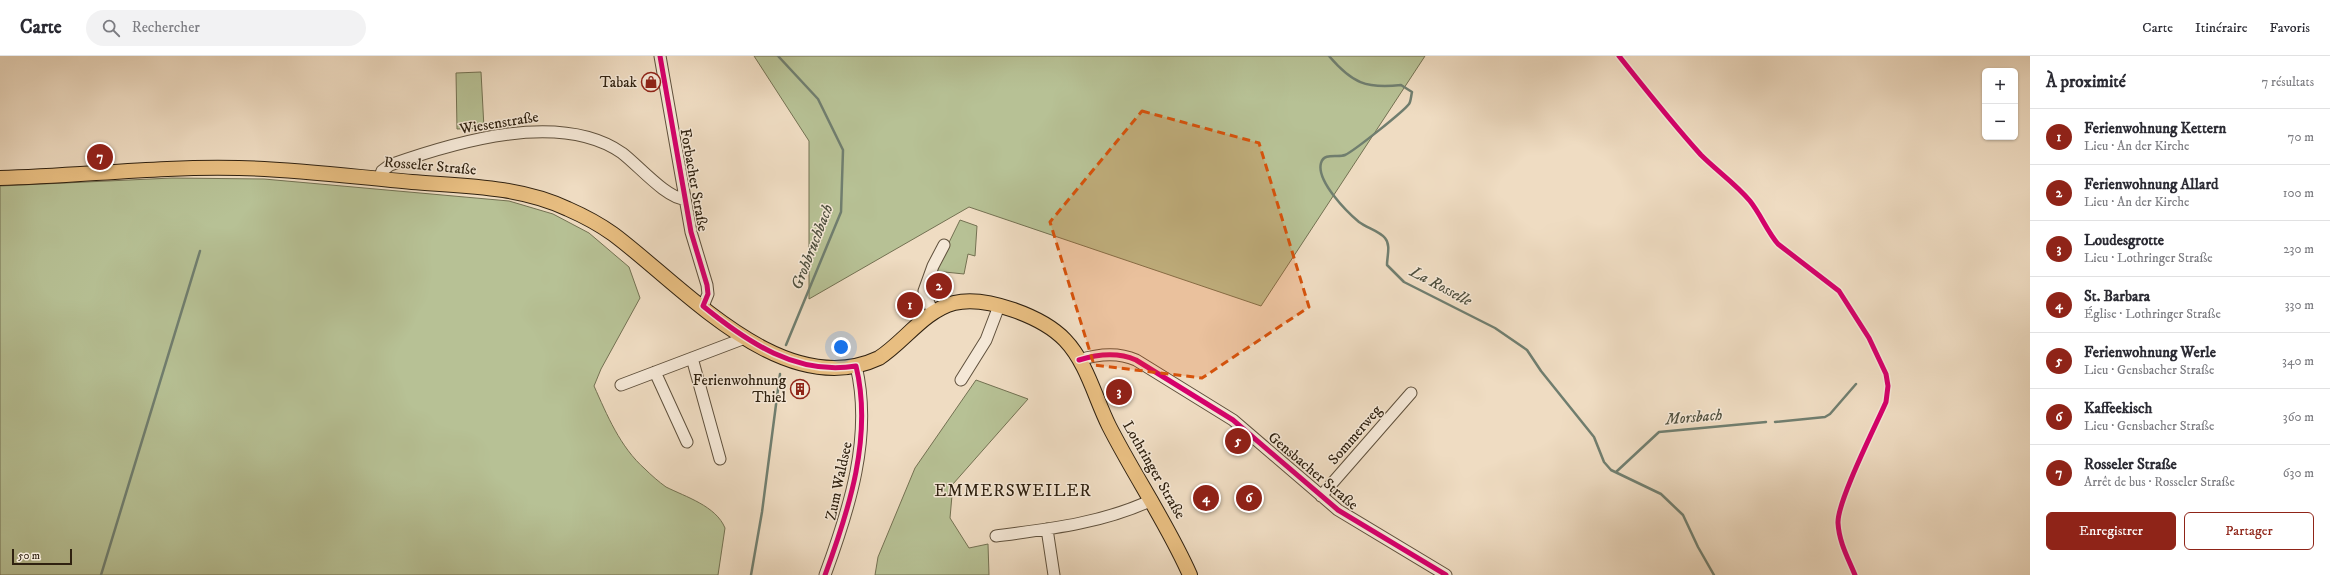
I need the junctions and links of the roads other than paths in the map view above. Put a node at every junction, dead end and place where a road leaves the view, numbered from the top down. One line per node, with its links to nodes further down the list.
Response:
1 (660, 56): 4 (street, Forbacher Straße)
2 (0, 178): 3 (main road, Rosseler Straße)
3 (379, 179): 4 (street, Wiesenstraße); 6 (main road, Rosseler Straße)
4 (685, 199): 6 (street, Forbacher Straße)
5 (944, 245): 8 (street)
6 (703, 306): 9 (main road)
7 (999, 306): 8 (main road); 11 (main road); 14 (street)
8 (933, 313): 12 (main road)
9 (745, 338): 10 (street); 12 (main road)
10 (692, 358): 13 (street); 18 (street)
11 (1080, 360): 19 (street, Gensbacher Straße); 20 (main road, Lothringer Straße)
12 (856, 366): 23 (street, Zum Waldsee)
13 (655, 372): 15 (street); 17 (street)
14 (961, 380)
15 (621, 385)
16 (1411, 393): 19 (street, Sommerweg)
17 (686, 442)
18 (720, 459)
19 (1321, 496): 26 (street, Gensbacher Straße)
20 (1152, 500): 21 (street); 25 (main road, Lothringer Straße)
21 (1047, 529): 22 (street); 24 (street)
22 (996, 536)
23 (825, 575)
24 (1054, 575)
25 (1190, 575)
26 (1446, 575)

